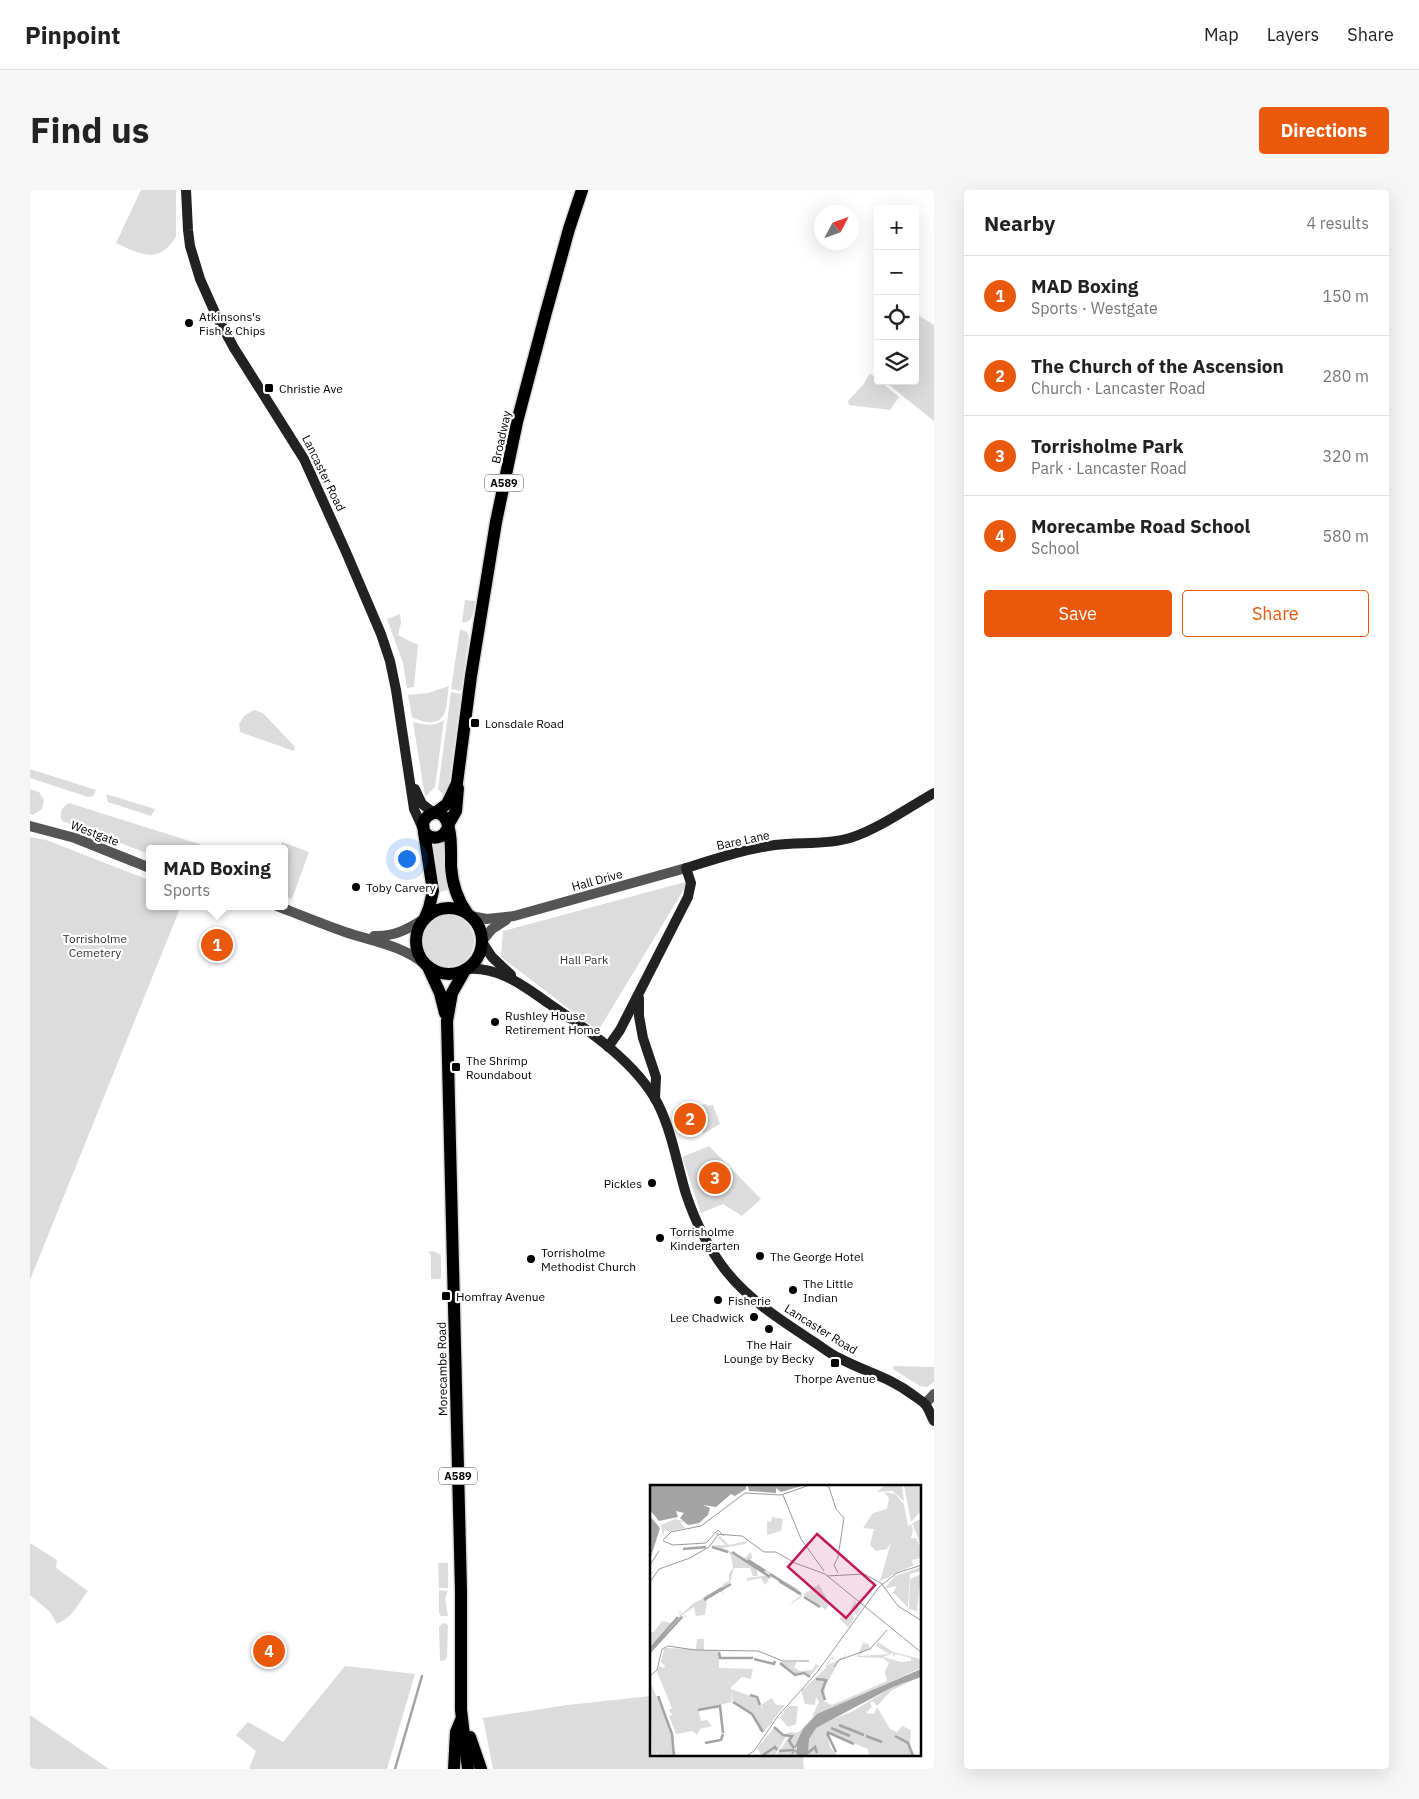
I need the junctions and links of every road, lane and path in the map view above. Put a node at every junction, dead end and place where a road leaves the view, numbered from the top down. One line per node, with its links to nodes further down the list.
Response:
1 (186, 190): 3 (main road, Lancaster Road)
2 (582, 190): 4 (main road, Broadway / A589)
3 (411, 781): 6 (main road, Lancaster Road); 9 (main road, Lancaster Road)
4 (457, 783): 6 (main road, Broadway / A589); 8 (main road, Broadway / A589)
5 (934, 793): 11 (main road, Bare Lane)
6 (435, 813): 8 (main road); 9 (main road, A589)
7 (30, 826): 10 (street, Westgate)
8 (448, 826): 9 (main road); 13 (main road, A589)
9 (423, 831): 15 (main road, Lancaster Road / A589)
10 (146, 866)
11 (686, 868): 14 (street, Hall Drive); 21 (main road)
12 (288, 910): 16 (street)
13 (468, 915): 14 (street, Hall Drive); 15 (main road); 17 (main road, A589)
14 (514, 916): 17 (street, Hall Drive)
15 (425, 918): 16 (street); 18 (main road, A589)
16 (356, 935): 18 (street)
17 (482, 942): 19 (main road, A589); 20 (main road, Lancaster Road)
18 (427, 966): 19 (main road); 22 (main road, Morecambe Road / A589)
19 (466, 970): 20 (main road, Lancaster Road); 22 (main road, Morecambe Road / A589)
20 (521, 984): 23 (main road, Lancaster Road)
21 (639, 994): 23 (main road); 24 (main road)
22 (447, 1021): 28 (main road, Morecambe Road / A589)
23 (608, 1047): 24 (main road, Lancaster Road)
24 (655, 1099): 26 (main road, Lancaster Road)
25 (934, 1394): 26 (street)
26 (925, 1404): 27 (main road, Lancaster Road)
27 (934, 1421)
28 (463, 1721): 29 (main road, Morecambe Road / A589); 30 (main road, Morecambe Road / A589); 31 (main road)
29 (454, 1769)
30 (468, 1769)
31 (481, 1769)

